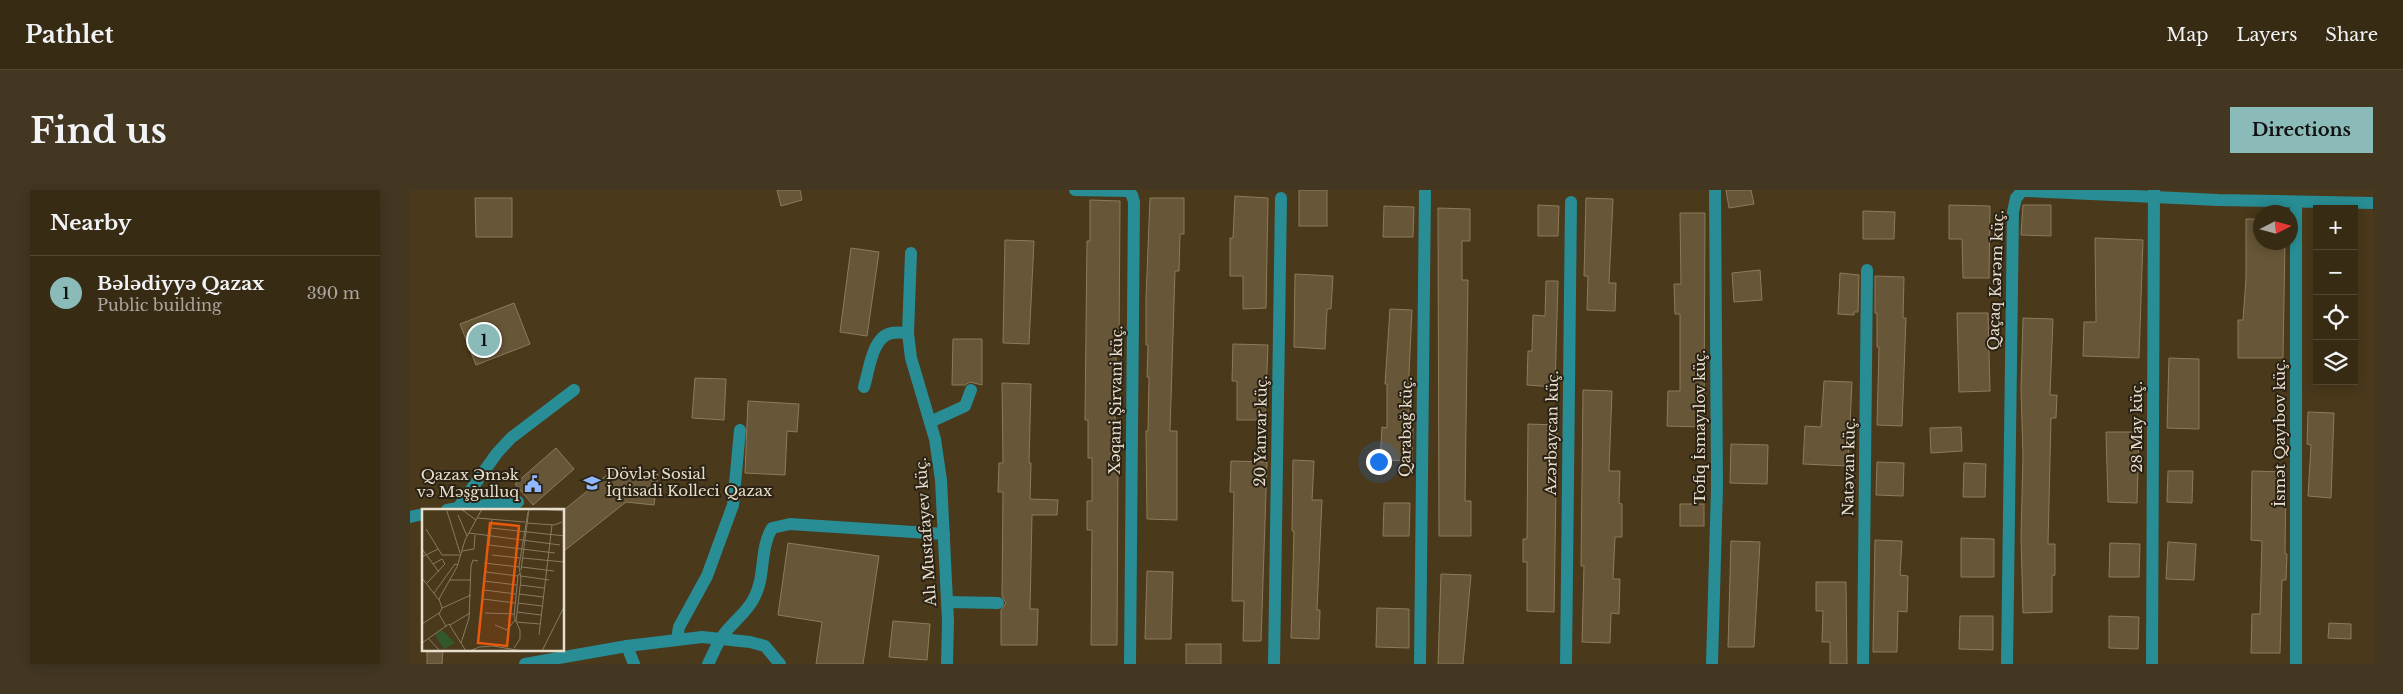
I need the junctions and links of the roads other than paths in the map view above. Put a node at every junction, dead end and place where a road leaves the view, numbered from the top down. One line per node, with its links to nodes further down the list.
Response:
1 (1075, 190): 30 (street, Xəqani Şirvani küç.)
2 (1425, 190): 32 (street, Qarabağ küç.)
3 (1715, 190): 34 (street, Tofiq İsmayılov küç.)
4 (2154, 194): 7 (street, Qaçaq Kərəm küç.); 36 (street, Qaçaq Kərəm küç.); 37 (street, 28 May küç.)
5 (1281, 198): 31 (street, 20 Yanvar küç.)
6 (1571, 202): 33 (street, Azərbaycan küç.)
7 (2296, 202): 8 (street, Qaçaq Kərəm küç.); 38 (street, İsmət Qayıbov küç.)
8 (2373, 203)
9 (910, 253): 11 (street, Alı Mustafayev küç.)
10 (1867, 270): 35 (street, Natəvan küç.)
11 (908, 333): 12 (street); 15 (street, Alı Mustafayev küç.)
12 (864, 387)
13 (574, 390): 18 (street)
14 (971, 390): 15 (street)
15 (930, 422): 19 (street, Alı Mustafayev küç.)
16 (740, 430): 22 (street)
17 (518, 502): 18 (street)
18 (453, 509)
19 (944, 534): 20 (street, Alı Mustafayev küç.); 23 (street)
20 (947, 602): 21 (street); 29 (street, Alı Mustafayev küç.)
21 (998, 603)
22 (676, 639): 23 (street); 24 (street)
23 (720, 639): 27 (street); 28 (street)
24 (628, 646): 25 (street); 26 (street)
25 (525, 664)
26 (634, 664)
27 (708, 664)
28 (780, 664)
29 (947, 664)
30 (1130, 664)
31 (1274, 664)
32 (1420, 664)
33 (1566, 664)
34 (1712, 664)
35 (1863, 664)
36 (2007, 664)
37 (2152, 664)
38 (2296, 664)

